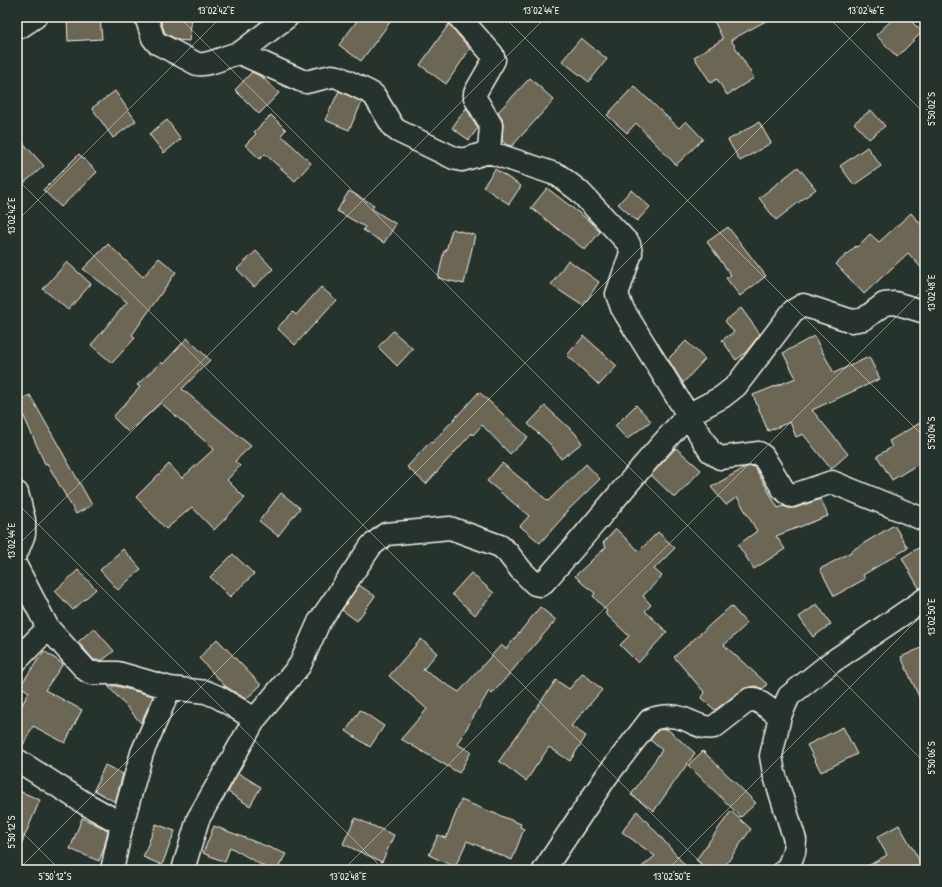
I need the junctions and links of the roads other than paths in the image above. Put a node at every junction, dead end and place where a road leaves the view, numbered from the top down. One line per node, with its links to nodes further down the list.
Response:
1 (35, 17): 5 (street)
2 (146, 17): 6 (street)
3 (287, 17): 6 (street)
4 (459, 17): 7 (street)
5 (17, 28)
6 (240, 53): 7 (street)
7 (489, 152): 9 (street)
8 (925, 312): 9 (street)
9 (688, 414): 11 (street); 19 (street)
10 (17, 493): 12 (street)
11 (925, 520)
12 (17, 552)
13 (17, 568): 15 (street)
14 (925, 599): 18 (street)
15 (48, 628): 16 (street); 17 (street)
16 (17, 660)
17 (170, 688): 19 (street); 21 (street)
18 (780, 716): 24 (street); 25 (street)
19 (255, 719): 23 (street)
20 (17, 760): 21 (street)
21 (122, 824): 22 (street)
22 (112, 870)
23 (183, 870)
24 (544, 870)
25 (785, 870)

